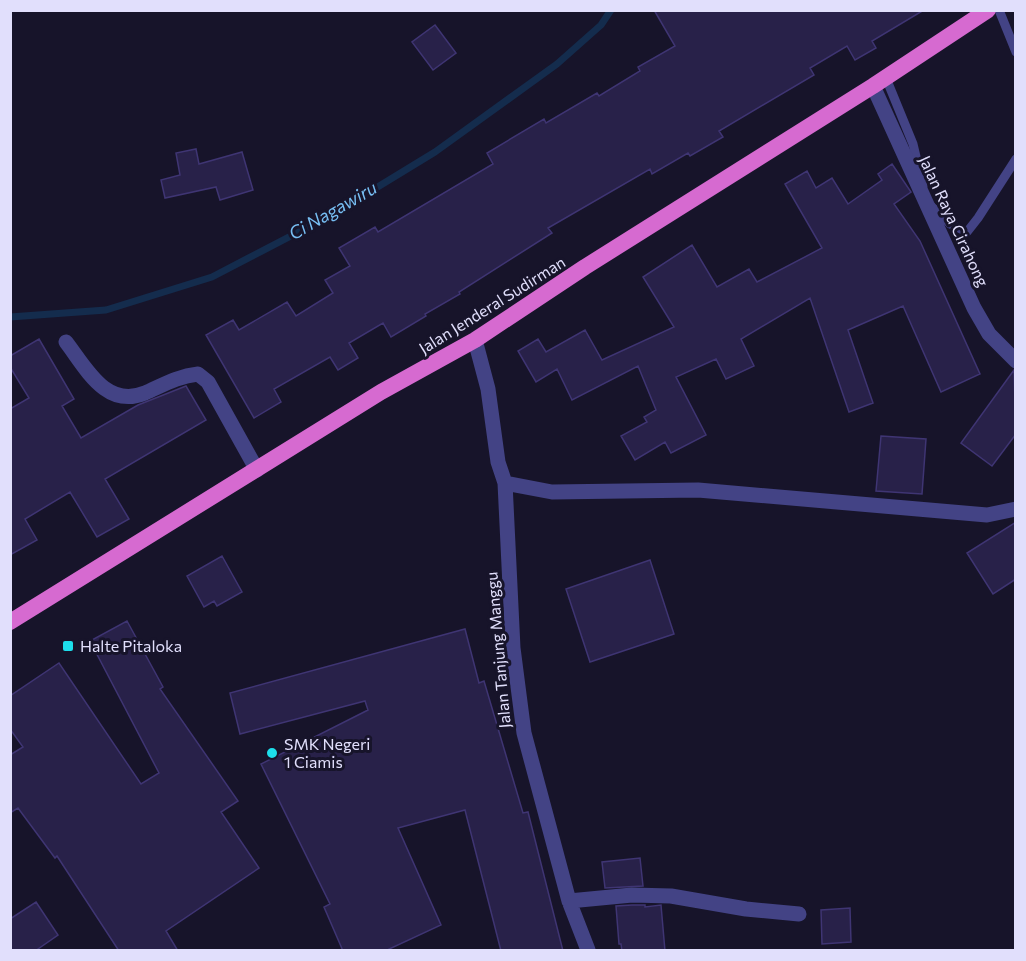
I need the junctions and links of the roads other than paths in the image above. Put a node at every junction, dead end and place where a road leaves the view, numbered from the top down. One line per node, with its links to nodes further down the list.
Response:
1 (988, 10): 3 (highway, Jalan Jenderal Sudirman)
2 (999, 10): 4 (lane)
3 (969, 15): 5 (highway, Jalan Jenderal Sudirman)
4 (1016, 52)
5 (879, 82): 6 (lane); 7 (highway, Jalan Jenderal Sudirman); 9 (street, Jalan Raya Cirahong)
6 (1016, 159)
7 (475, 340): 10 (highway, Jalan Jenderal Sudirman); 11 (street, Jalan Tanjung Manggu)
8 (66, 342): 10 (street)
9 (1016, 361)
10 (257, 470): 13 (highway, Jalan Jenderal Sudirman)
11 (505, 483): 12 (street); 14 (street, Jalan Tanjung Manggu)
12 (1016, 509)
13 (10, 622)
14 (569, 901): 15 (street); 16 (street, Jalan Tanjung Manggu)
15 (799, 914)
16 (588, 951)

